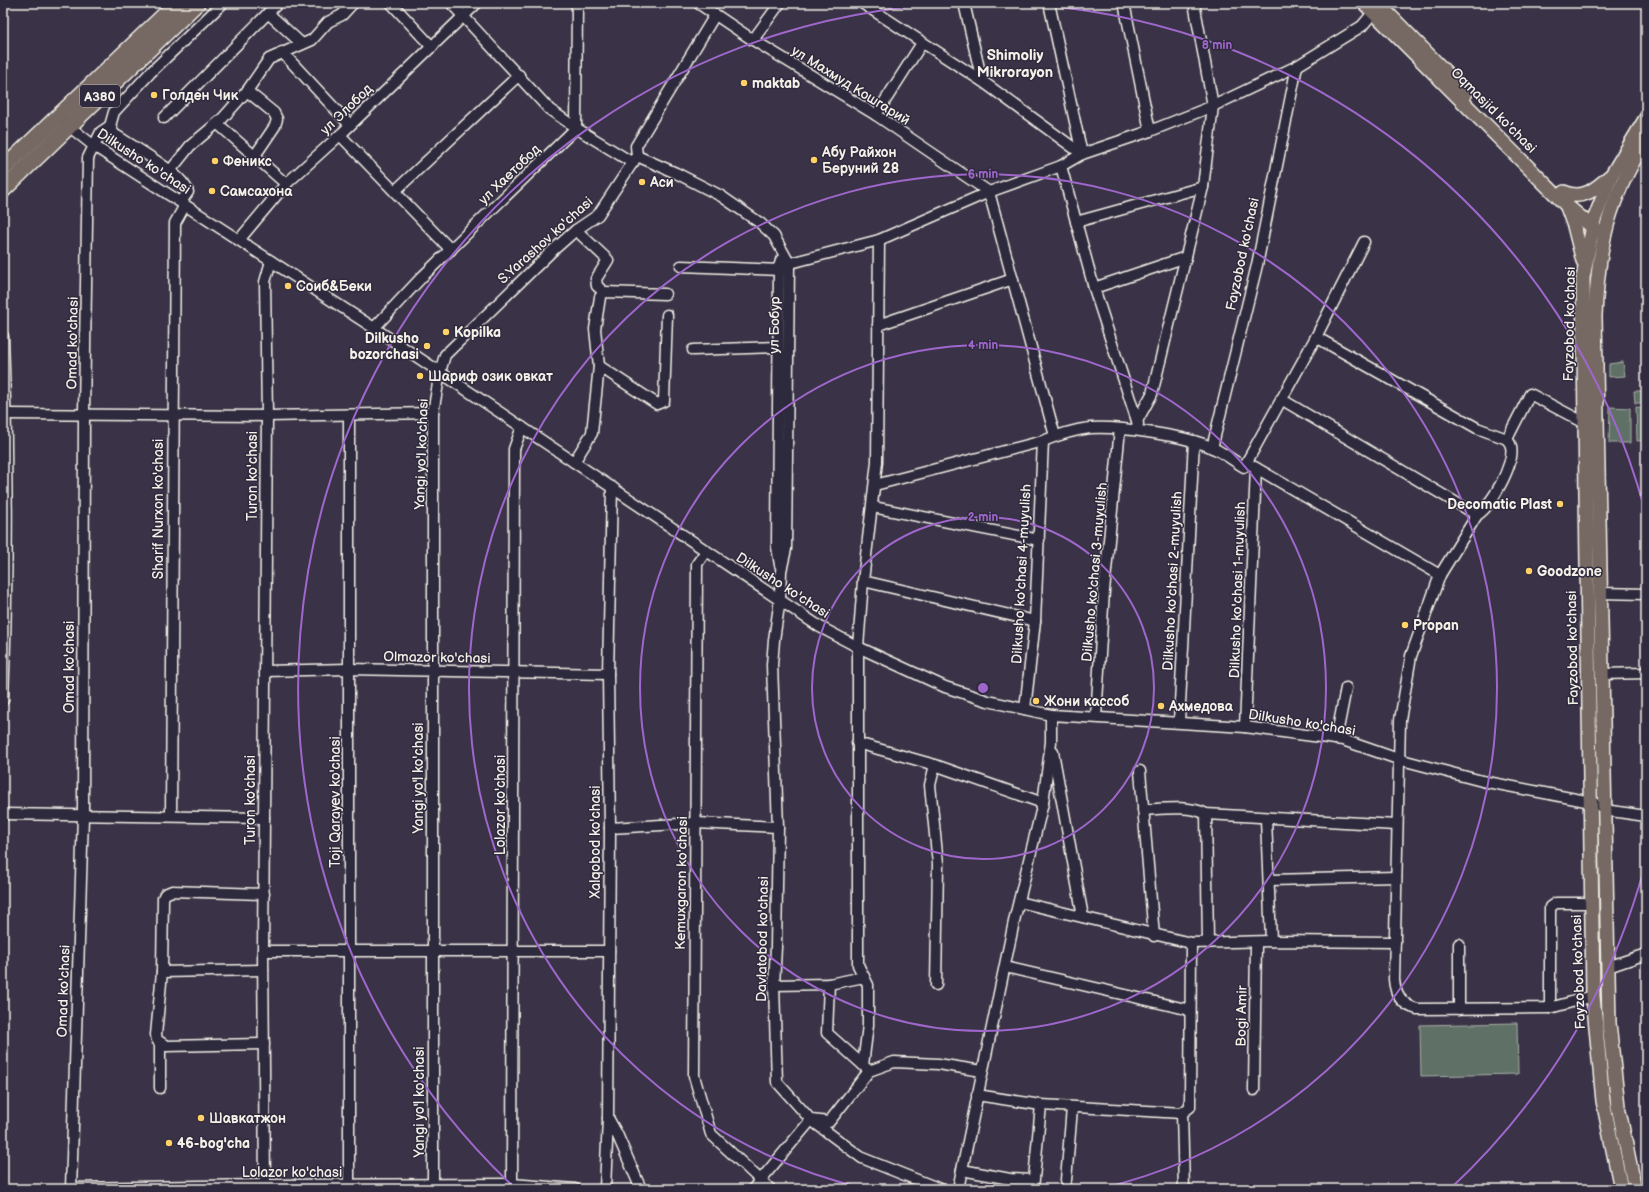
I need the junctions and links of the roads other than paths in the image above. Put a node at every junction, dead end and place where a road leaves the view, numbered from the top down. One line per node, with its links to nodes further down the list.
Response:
1 (197, 3): 34 (highway, A380)
2 (223, 3): 37 (street, Omad ko'chasi)
3 (278, 3): 18 (street)
4 (354, 3): 23 (street)
5 (391, 3): 24 (street)
6 (451, 3): 20 (street)
7 (477, 3): 20 (street, ул Элобод)
8 (577, 3): 38 (street)
9 (698, 3): 19 (street, ул Махмуд Кошгарий)
10 (780, 3): 21 (street)
11 (862, 3): 22 (street)
12 (964, 3): 28 (street)
13 (1049, 3): 43 (street)
14 (1124, 3): 39 (street)
15 (1194, 3): 30 (street)
16 (170, 5): 34 (highway, A380)
17 (1375, 5): 26 (street); 55 (main road, Oqmasjid ko'chasi)
18 (268, 13): 23 (street); 32 (street)
19 (715, 16): 21 (street, ул Махмуд Кошгарий); 45 (street, S.Yarashov ko'chasi)
20 (463, 17): 24 (street, ул Элобод); 27 (street)
21 (753, 40): 31 (street, ул Махмуд Кошгарий)
22 (922, 43): 28 (street); 31 (street)
23 (302, 44): 25 (street)
24 (432, 47): 36 (street, ул Элобод)
25 (282, 52): 29 (street); 36 (street)
26 (1297, 66): 30 (street); 99 (street, Fayzobod ko'chasi)
27 (519, 75): 38 (street); 53 (street)
28 (982, 81): 43 (street)
29 (246, 91): 35 (street); 44 (street)
30 (1213, 106): 39 (street); 51 (street)
31 (876, 115): 54 (street, ул Махмуд Кошгарий)
32 (164, 118)
33 (1646, 118): 49 (main road, Fayzobod ko'chasi)
34 (63, 121): 42 (street, Dilkusho ko'chasi); 47 (highway, A380); 52 (highway, A380)
35 (218, 124): 44 (street); 48 (street)
36 (350, 125): 40 (street, ул Элобод)
37 (110, 126): 42 (street, Omad ko'chasi); 48 (street)
38 (576, 128): 45 (street); 64 (street, ул Хаетобод)
39 (1150, 131): 43 (street)
40 (340, 136): 50 (street, ул Элобод); 53 (street)
41 (1646, 140): 60 (main road, Fayzobod ko'chasi)
42 (94, 146): 56 (street, Dilkusho ko'chasi); 84 (street, Omad ko'chasi)
43 (1082, 154): 46 (street)
44 (254, 157): 50 (street)
45 (635, 159): 59 (street, S.Yarashov ko'chasi); 68 (street)
46 (1061, 166): 54 (street); 57 (street)
47 (4, 167)
48 (170, 171): 56 (street, Sharif Nurxon ko'chasi)
49 (1610, 176): 55 (main road); 58 (main road, Fayzobod ko'chasi)
50 (286, 184): 61 (street, ул Элобод)
51 (1202, 187): 57 (street); 65 (street)
52 (3, 190)
53 (395, 191): 64 (street)
54 (989, 192): 62 (street); 70 (street)
55 (1565, 199): 58 (main road, Oqmasjid ko'chasi); 69 (main road)
56 (183, 203): 61 (street, Dilkusho ko'chasi); 87 (street, Sharif Nurxon ko'chasi)
57 (1076, 222): 71 (street)
58 (1593, 224): 60 (main road, Oqmasjid ko'chasi); 69 (main road, Fayzobod ko'chasi)
59 (576, 230): 72 (street); 82 (street, S.Yarashov ko'chasi)
60 (1604, 232): 111 (main road, Fayzobod ko'chasi)
61 (239, 240): 66 (street, Dilkusho ko'chasi)
62 (879, 240): 68 (street); 75 (street)
63 (1364, 242): 78 (street)
64 (451, 250): 76 (street, ул Хаетобод)
65 (1186, 257): 71 (street); 90 (street)
66 (271, 262): 76 (street, Dilkusho ko'chasi); 89 (street, Turon ko'chasi)
67 (681, 266): 68 (street)
68 (782, 266): 79 (street); 108 (street, ул Бобур)
69 (1584, 267): 91 (main road, Fayzobod ko'chasi)
70 (1013, 279): 75 (street); 95 (street)
71 (1094, 288): 90 (street)
72 (604, 292): 73 (street); 81 (street)
73 (665, 294)
74 (667, 316): 81 (street)
75 (878, 324): 102 (street)
76 (374, 328): 82 (street, Dilkusho ko'chasi)
77 (3, 336): 86 (street)
78 (1316, 337): 83 (street); 96 (street)
79 (778, 347): 80 (street); 108 (street)
80 (693, 350)
81 (599, 366): 100 (street)
82 (440, 372): 85 (street, Yangi yo'l ko'chasi); 92 (street, Dilkusho ko'chasi)
83 (1280, 399): 101 (street); 105 (street)
84 (84, 413): 86 (street, Turon ko'chasi); 87 (street, Turon ko'chasi); 142 (street, Omad ko'chasi)
85 (433, 413): 88 (street, Turon ko'chasi); 118 (street, Yangi yo'l ko'chasi)
86 (6, 414): 124 (street)
87 (172, 414): 89 (street, Turon ko'chasi); 143 (street, Sharif Nurxon ko'chasi)
88 (349, 415): 89 (street, Turon ko'chasi); 116 (street, Toji Qarayev ko'chasi)
89 (267, 416): 117 (street, Turon ko'chasi)
90 (1137, 421): 94 (street)
91 (1585, 423): 96 (street); 136 (main road, Fayzobod ko'chasi)
92 (522, 427): 100 (street, Dilkusho ko'chasi); 119 (street, Lolazor ko'chasi)
93 (1120, 429): 94 (street); 95 (street); 127 (street, Dilkusho ko'chasi 3-muyulish)
94 (1140, 431): 98 (street)
95 (1055, 436): 97 (street)
96 (1507, 439): 105 (street)
97 (1043, 441): 102 (street); 106 (street, Dilkusho ko'chasi 4-muyulish)
98 (1194, 441): 99 (street); 128 (street, Dilkusho ko'chasi 2-muyulish)
99 (1212, 448): 101 (street)
100 (574, 462): 103 (street, Dilkusho ko'chasi)
101 (1253, 469): 109 (street); 129 (street, Dilkusho ko'chasi 1-muyulish)
102 (874, 485): 104 (street)
103 (612, 488): 107 (street, Dilkusho ko'chasi); 121 (street, Xalqobod ko'chasi)
104 (872, 507): 106 (street); 110 (street)
105 (1477, 514): 109 (street)
106 (1039, 540): 114 (street, Dilkusho ko'chasi 4-muyulish)
107 (706, 552): 113 (street, Dilkusho ko'chasi); 147 (street, Kemuxgaron ko'chasi)
108 (781, 571): 113 (street, ул Бобур)
109 (1440, 574): 133 (street)
110 (863, 581): 114 (street); 115 (street)
111 (1600, 593): 112 (street); 122 (main road, Fayzobod ko'chasi)
112 (1646, 594)
113 (780, 599): 115 (street, Dilkusho ko'chasi); 149 (street, Davlatobod ko'chasi)
114 (1035, 621): 125 (street, Dilkusho ko'chasi 4-muyulish)
115 (858, 647): 125 (street, Dilkusho ko'chasi); 132 (street)
116 (348, 669): 117 (street, Olmazor ko'chasi); 118 (street, Olmazor ko'chasi); 164 (street, Toji Qarayev ko'chasi)
117 (265, 671): 145 (street, Turon ko'chasi)
118 (433, 671): 119 (street, Olmazor ko'chasi); 167 (street, Yangi yo'l ko'chasi)
119 (514, 673): 121 (street, Olmazor ko'chasi); 165 (street, Lolazor ko'chasi)
120 (1646, 673): 122 (street)
121 (608, 674): 150 (street, Xalqobod ko'chasi)
122 (1602, 674): 138 (main road, Fayzobod ko'chasi)
123 (1346, 688): 130 (street)
124 (3, 700)
125 (1025, 709): 126 (street, Dilkusho ko'chasi)
126 (1051, 715): 127 (street, Dilkusho ko'chasi); 131 (street)
127 (1096, 717): 128 (street, Dilkusho ko'chasi)
128 (1179, 722): 129 (street, Dilkusho ko'chasi)
129 (1245, 727): 130 (street, Dilkusho ko'chasi)
130 (1336, 739): 133 (street, Dilkusho ko'chasi)
131 (1051, 742): 137 (street); 156 (street)
132 (858, 743): 134 (street); 174 (street)
133 (1398, 759): 136 (street, Dilkusho ko'chasi); 148 (street)
134 (935, 764): 137 (street); 177 (street)
135 (1140, 771): 139 (street)
136 (1591, 802): 138 (street, Dilkusho ko'chasi); 155 (main road, Fayzobod ko'chasi)
137 (1043, 803): 154 (street)
138 (1604, 807): 144 (street, Dilkusho ko'chasi); 171 (main road, Fayzobod ko'chasi)
139 (1143, 810): 141 (street); 157 (street)
140 (3, 814): 142 (street)
141 (1206, 814): 146 (street); 162 (street)
142 (83, 816): 143 (street); 202 (street, Omad ko'chasi)
143 (171, 816): 145 (street)
144 (1646, 816)
145 (264, 818): 153 (street, Turon ko'chasi)
146 (1266, 818): 148 (street); 152 (street)
147 (696, 823): 149 (street); 150 (street); 196 (street, Kemuxgaron ko'chasi)
148 (1396, 825): 151 (street)
149 (778, 827): 176 (street, Davlatobod ko'chasi)
150 (610, 828): 168 (street, Xalqobod ko'chasi)
151 (1396, 877): 152 (street); 160 (street)
152 (1270, 880): 158 (street)
153 (264, 894): 166 (street, Turon ko'chasi); 173 (street)
154 (1019, 902): 156 (street); 170 (street)
155 (1592, 903): 178 (main road, Fayzobod ko'chasi); 179 (street)
156 (1083, 917): 157 (street)
157 (1154, 936): 161 (street)
158 (1271, 941): 159 (street); 160 (street)
159 (1256, 942): 162 (street); 187 (street)
160 (1395, 942): 180 (street)
161 (1191, 943): 162 (street); 181 (street)
162 (1208, 943)
163 (1459, 944): 180 (street)
164 (350, 950): 166 (street); 167 (street); 201 (street, Toji Qarayev ko'chasi)
165 (514, 950): 167 (street); 168 (street); 197 (street, Lolazor ko'chasi)
166 (263, 951): 172 (street, Turon ko'chasi)
167 (432, 951): 199 (street, Yangi yo'l ko'chasi)
168 (608, 951): 192 (street, Xalqobod ko'chasi)
169 (1646, 954): 171 (street)
170 (1005, 967): 181 (street); 185 (street)
171 (1608, 967): 212 (main road, Fayzobod ko'chasi)
172 (263, 970): 173 (street); 183 (street, Turon ko'chasi)
173 (162, 972): 182 (street)
174 (864, 977): 175 (street); 184 (street)
175 (829, 984): 176 (street); 184 (street)
176 (774, 985): 193 (street, Davlatobod ko'chasi)
177 (936, 985)
178 (1593, 996): 179 (street); 211 (main road, Fayzobod ko'chasi)
179 (1550, 1008): 180 (street)
180 (1459, 1009)
181 (1190, 1010): 191 (street)
182 (160, 1044): 183 (street); 186 (street)
183 (264, 1044): 198 (street, Turon ko'chasi)
184 (866, 1068): 185 (street); 193 (street)
185 (982, 1071): 188 (street)
186 (160, 1088)
187 (1254, 1090)
188 (977, 1095): 189 (street); 194 (street)
189 (1042, 1105): 190 (street); 200 (street)
190 (1072, 1108): 191 (street); 195 (street)
191 (1182, 1113): 210 (street)
192 (608, 1118): 204 (street); 205 (street, Xalqobod ko'chasi)
193 (811, 1120): 196 (street); 208 (street, Davlatobod ko'chasi)
194 (962, 1170): 200 (street); 209 (street)
195 (1066, 1180)
196 (760, 1181): 206 (street); 207 (street, Kemuxgaron ko'chasi)
197 (512, 1184): 199 (street, Lolazor ko'chasi); 203 (street, Lolazor ko'chasi)
198 (265, 1185): 201 (street, Lolazor ko'chasi); 202 (street, Lolazor ko'chasi)
199 (433, 1185): 201 (street, Lolazor ko'chasi)
200 (1033, 1185)
201 (349, 1187)
202 (71, 1189)
203 (575, 1189)
204 (605, 1189)
205 (641, 1189)
206 (753, 1189)
207 (770, 1189)
208 (940, 1189)
209 (958, 1189)
210 (1184, 1189)
211 (1621, 1189)
212 (1635, 1189)

